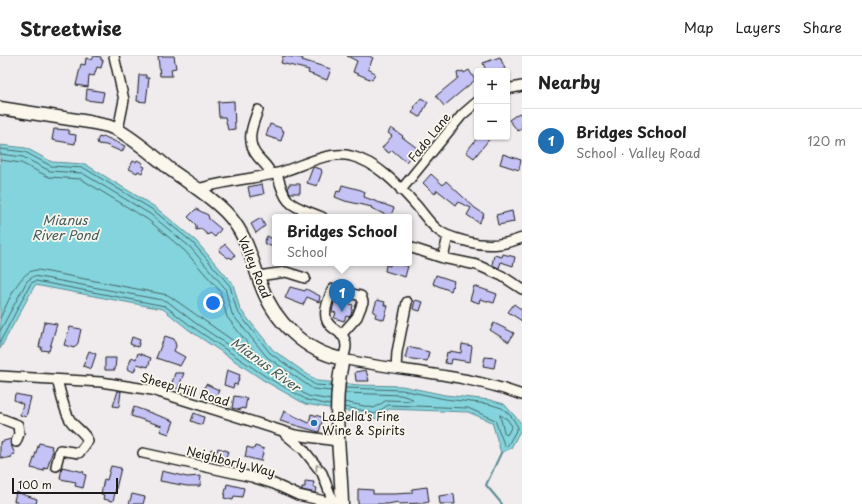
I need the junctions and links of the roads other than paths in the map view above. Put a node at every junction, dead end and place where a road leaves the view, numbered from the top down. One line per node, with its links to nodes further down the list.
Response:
1 (114, 56): 7 (street)
2 (522, 86): 3 (street)
3 (510, 88)
4 (475, 104): 10 (street, Fado Lane)
5 (0, 108): 7 (main road, Valley Road)
6 (258, 110): 8 (street)
7 (118, 130): 9 (main road, Valley Road)
8 (274, 173): 9 (street); 10 (street); 11 (street)
9 (198, 189): 16 (main road, Valley Road)
10 (401, 190): 12 (street)
11 (315, 214)
12 (448, 236): 13 (street); 15 (street)
13 (522, 238)
14 (412, 247): 15 (street)
15 (443, 258): 18 (street)
16 (258, 276): 17 (street); 21 (main road, Valley Road)
17 (304, 278)
18 (522, 289)
19 (407, 302): 22 (street)
20 (341, 335): 20 (street); 21 (street)
21 (343, 359): 22 (street, Valley Road); 28 (main road)
22 (396, 368): 25 (street, Valley Road)
23 (0, 376): 24 (street, Sheep Hill Road)
24 (57, 380): 27 (street, Sheep Hill Road); 31 (street)
25 (522, 395)
26 (0, 418): 29 (street)
27 (281, 430): 28 (street, Sheep Hill Road); 32 (street, one-way to 27)
28 (337, 441): 32 (main road)
29 (16, 442)
30 (143, 453): 32 (street, Neighborly Way)
31 (56, 466)
32 (336, 504)

